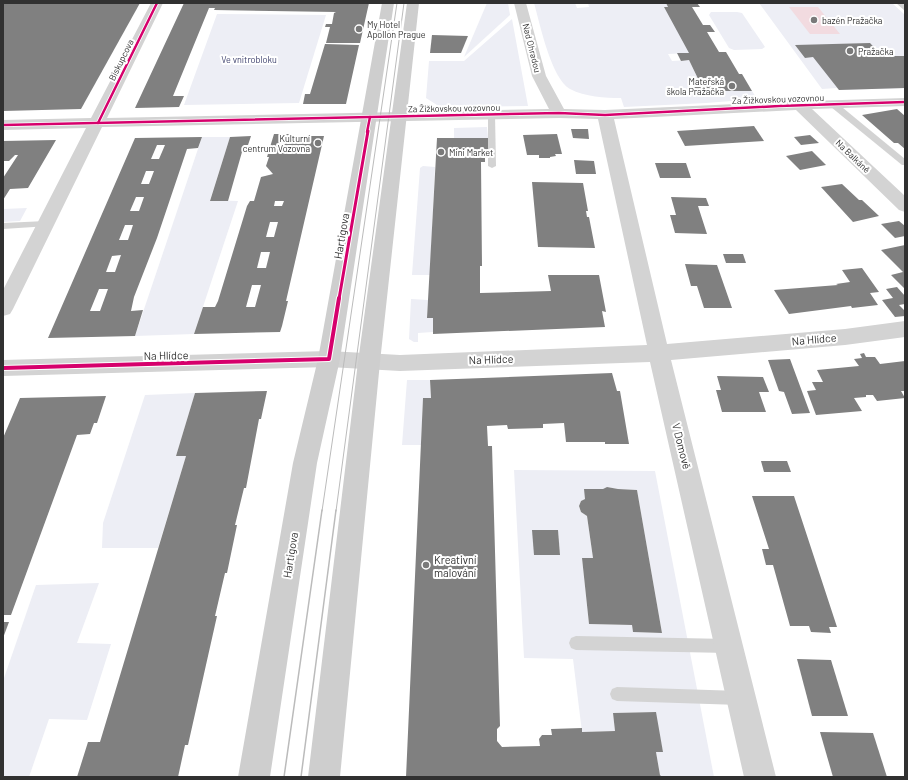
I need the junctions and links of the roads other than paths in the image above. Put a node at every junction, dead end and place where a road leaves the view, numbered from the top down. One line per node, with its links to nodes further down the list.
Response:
1 (157, 3): 15 (street, Biskupcova)
2 (388, 3): 13 (main road, Hartigova)
3 (413, 3): 14 (main road)
4 (520, 3): 10 (street, Nad Ohradou)
5 (899, 3): 6 (lane)
6 (905, 9)
7 (905, 102): 8 (street, Za Žižkovskou vozovnou)
8 (834, 105): 9 (street, Za Žižkovskou vozovnou); 17 (lane)
9 (800, 106): 12 (street, Za Žižkovskou vozovnou); 19 (street, Na Balkáně)
10 (559, 113): 11 (street, Za Žižkovskou vozovnou); 12 (street, Za Žižkovskou vozovnou)
11 (491, 115): 14 (street, Za Žižkovskou vozovnou); 18 (lane)
12 (605, 115): 24 (street, V Domově)
13 (370, 117): 14 (street, Za Žižkovskou vozovnou); 15 (street, Za Žižkovskou vozovnou); 25 (main road, Hartigova)
14 (400, 117): 26 (main road)
15 (98, 123): 16 (street, Za Žižkovskou vozovnou); 20 (street, Biskupcova)
16 (3, 125)
17 (905, 163)
18 (492, 166)
19 (905, 206)
20 (46, 224): 21 (lane); 22 (street, Biskupcova)
21 (3, 226)
22 (3, 309)
23 (905, 329): 24 (street, Na Hlídce)
24 (659, 354): 26 (street, Na Hlídce); 29 (street, V Domově)
25 (329, 359): 26 (street, Na Hlídce); 27 (street, Na Hlídce); 32 (main road, Hartigova)
26 (369, 362): 33 (main road)
27 (3, 368)
28 (576, 643): 29 (lane)
29 (730, 646): 31 (street, V Domově)
30 (617, 694): 31 (lane)
31 (740, 698): 34 (street, V Domově)
32 (254, 777)
33 (324, 777)
34 (760, 777)

